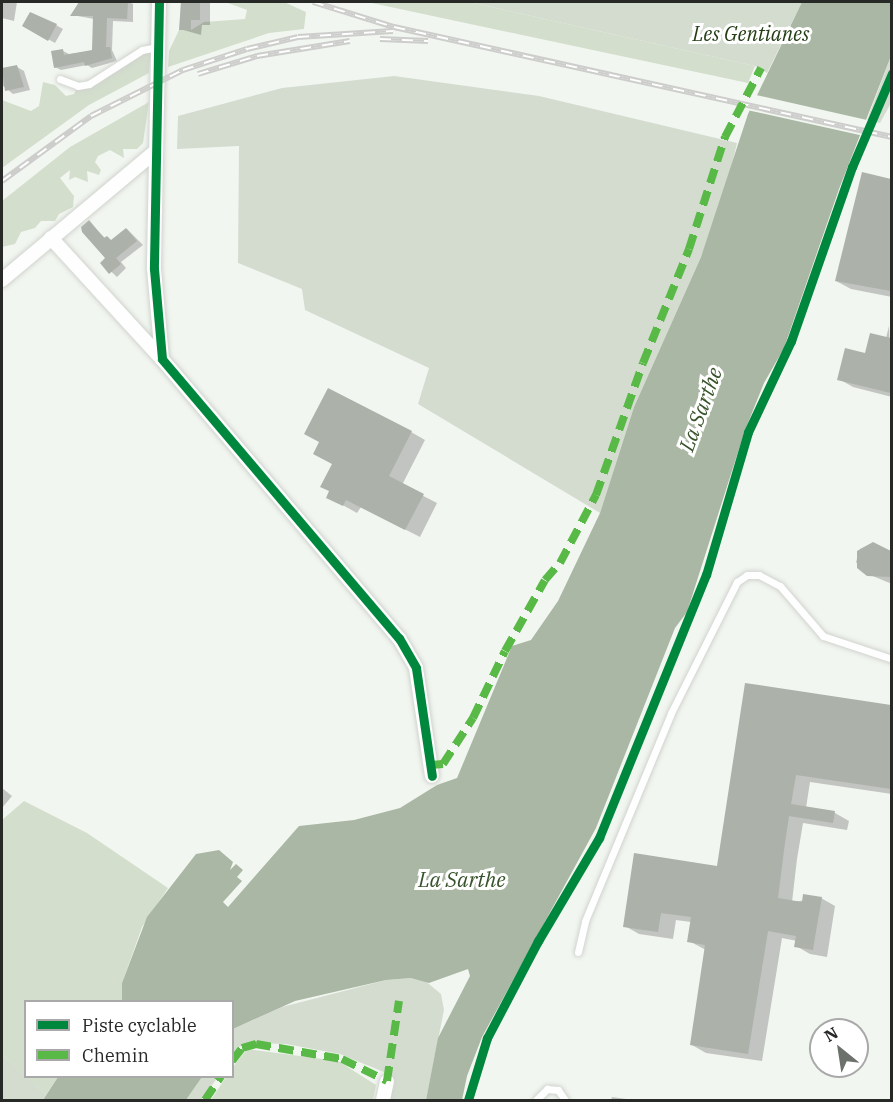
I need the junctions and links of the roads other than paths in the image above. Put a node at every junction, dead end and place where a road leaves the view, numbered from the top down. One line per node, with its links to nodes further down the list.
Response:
1 (159, 2): 2 (street)
2 (158, 47): 3 (lane); 4 (street)
3 (60, 79)
4 (156, 151): 5 (street); 7 (street)
5 (51, 238): 6 (street); 7 (street)
6 (2, 280)
7 (162, 359): 9 (street)
8 (891, 659): 10 (lane)
9 (432, 776)
10 (578, 952)
11 (387, 1081): 12 (street)
12 (383, 1101)
13 (536, 1101): 14 (lane)
14 (565, 1101)

